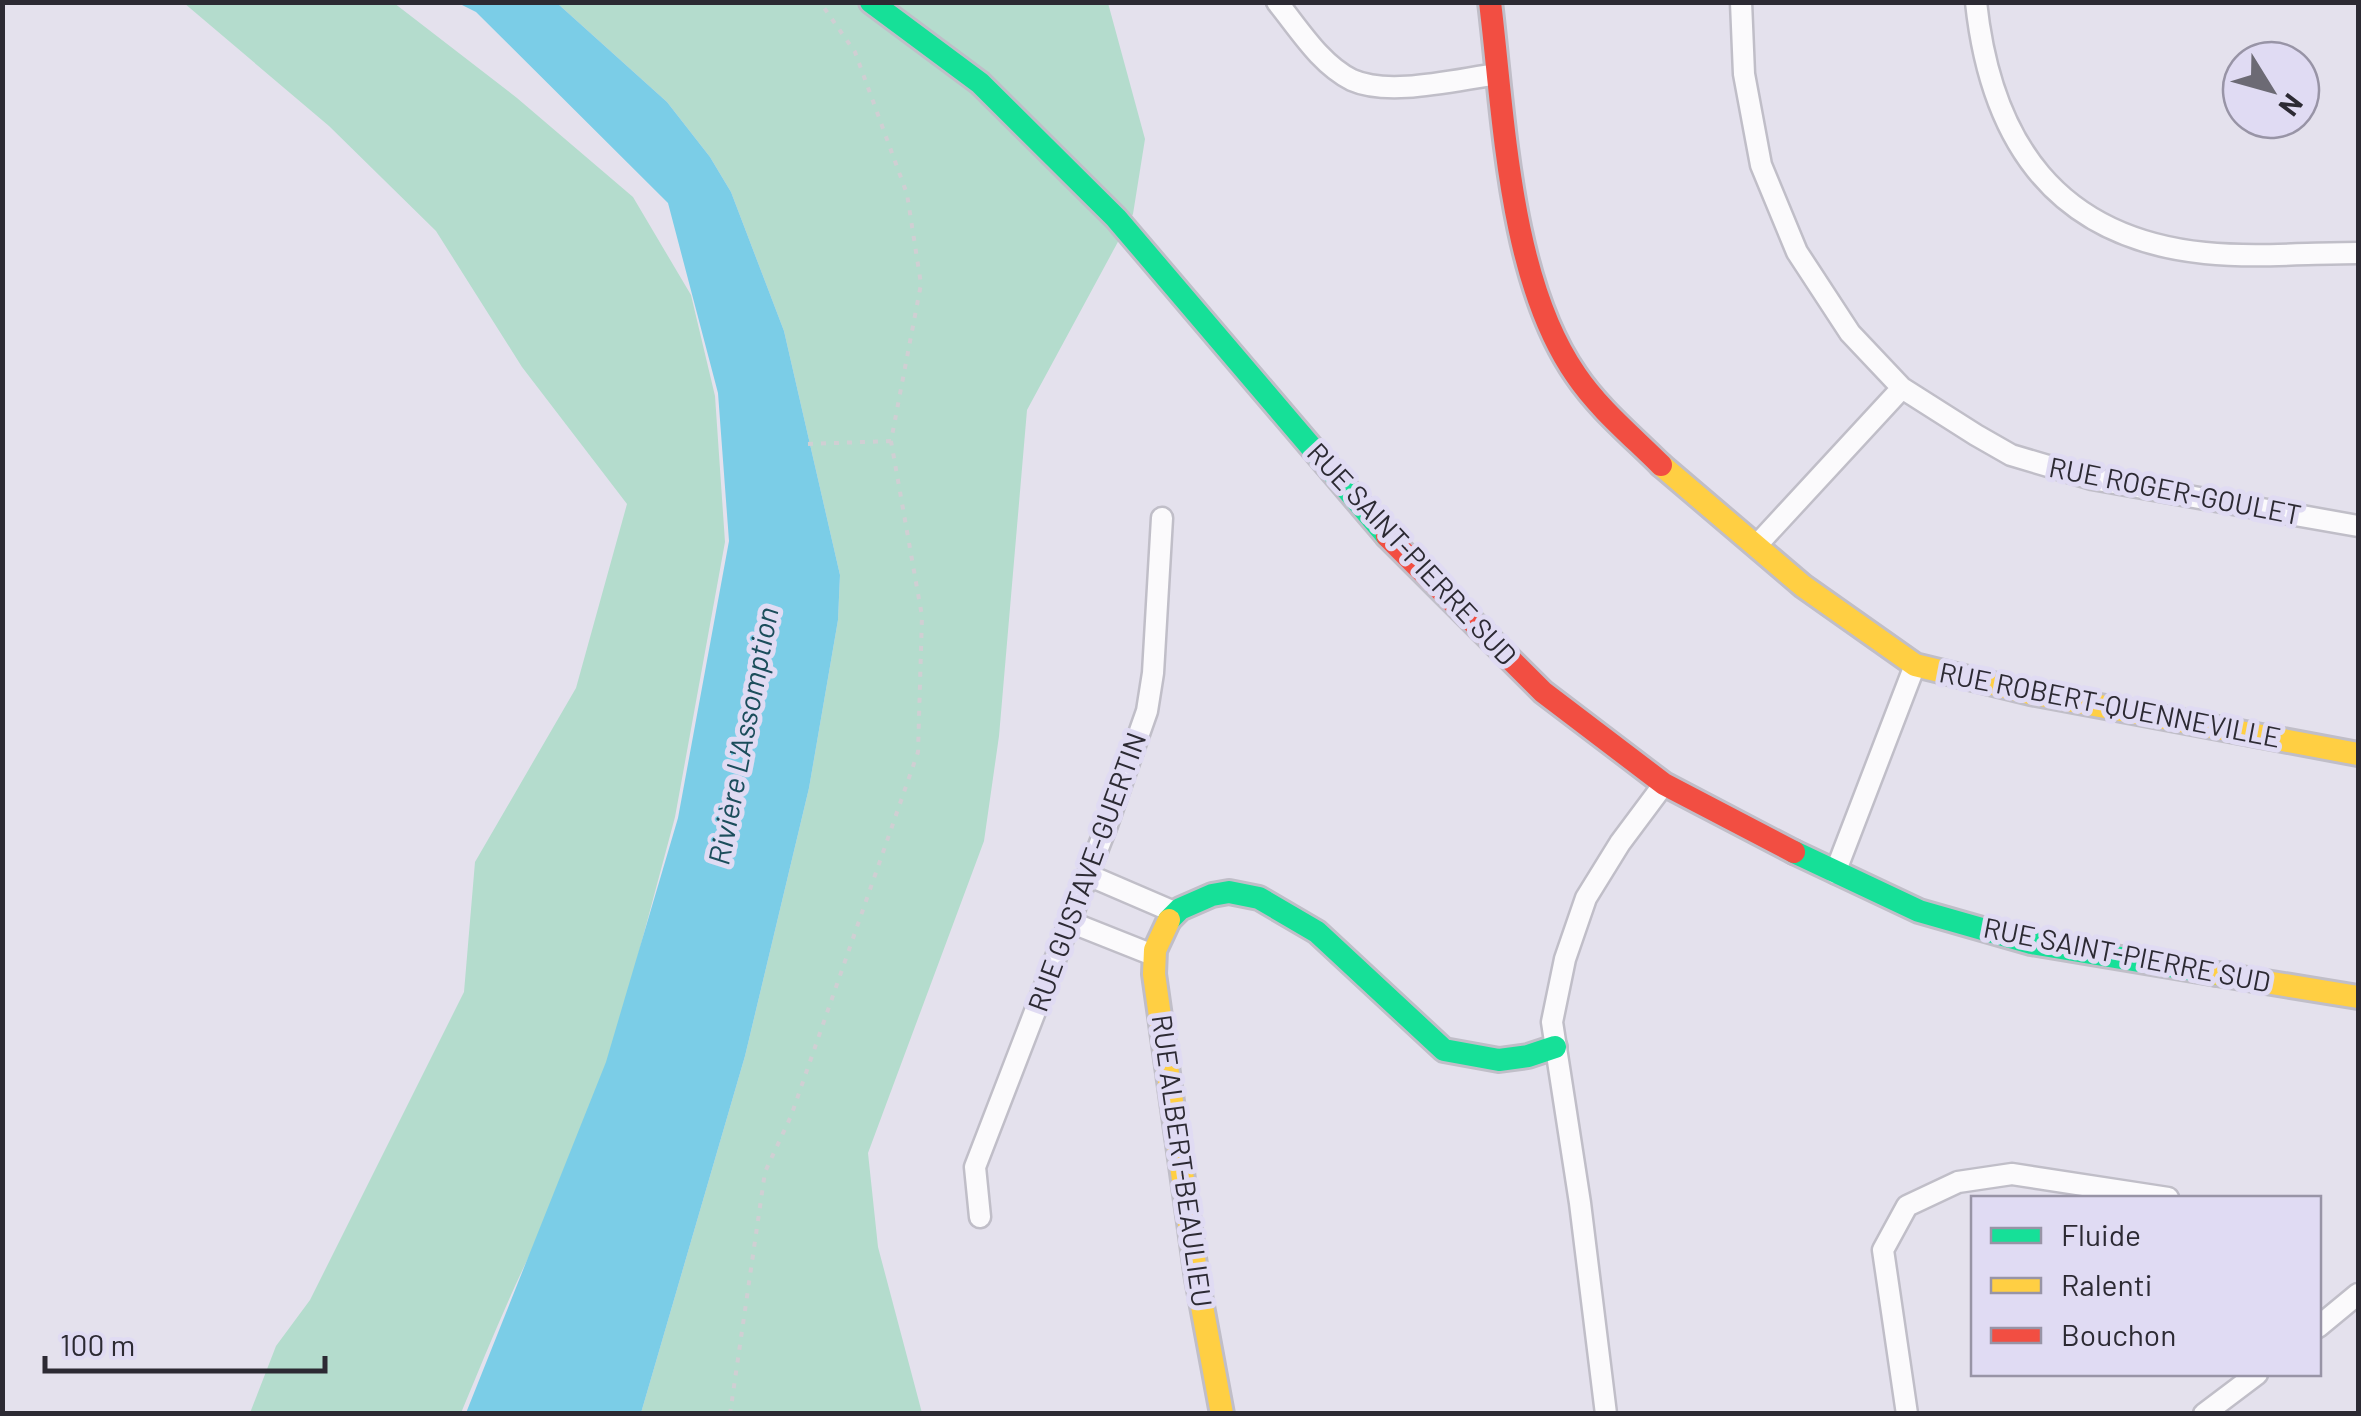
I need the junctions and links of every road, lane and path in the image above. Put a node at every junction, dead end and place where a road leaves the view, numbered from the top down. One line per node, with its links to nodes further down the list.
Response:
1 (820, 2): 10 (path)
2 (871, 2): 17 (street, RUE SAINT-PIERRE SUD)
3 (1276, 2): 7 (street)
4 (1490, 2): 7 (street, RUE ROBERT-QUENNEVILLE)
5 (1741, 2): 9 (street, RUE ROGER-GOULET)
6 (1976, 2): 8 (street)
7 (1498, 74): 14 (street, RUE ROBERT-QUENNEVILLE)
8 (2358, 253)
9 (1902, 388): 13 (street, RUE ROGER-GOULET); 14 (street)
10 (891, 441): 11 (path); 30 (path)
11 (808, 444)
12 (1162, 518): 19 (street, RUE GUSTAVE-GUERTIN)
13 (2358, 526)
14 (1756, 546): 15 (street, RUE ROBERT-QUENNEVILLE)
15 (1915, 665): 16 (street, RUE ROBERT-QUENNEVILLE); 18 (street)
16 (2358, 754)
17 (1664, 784): 18 (street, RUE SAINT-PIERRE SUD); 24 (street)
18 (1835, 873): 23 (street, RUE SAINT-PIERRE SUD)
19 (1088, 875): 20 (street); 21 (street, RUE GUSTAVE-GUERTIN)
20 (1174, 912): 22 (street); 24 (street)
21 (1070, 922): 22 (street); 26 (street, RUE GUSTAVE-GUERTIN)
22 (1153, 955): 31 (street, RUE ALBERT-BEAULIEU)
23 (2358, 997)
24 (1555, 1048): 32 (street)
25 (2155, 1196): 33 (street)
26 (980, 1218)
27 (2358, 1294): 28 (street)
28 (2321, 1325)
29 (2255, 1376): 34 (street)
30 (730, 1414)
31 (1222, 1414)
32 (1606, 1414)
33 (1906, 1414)
34 (2204, 1414)

